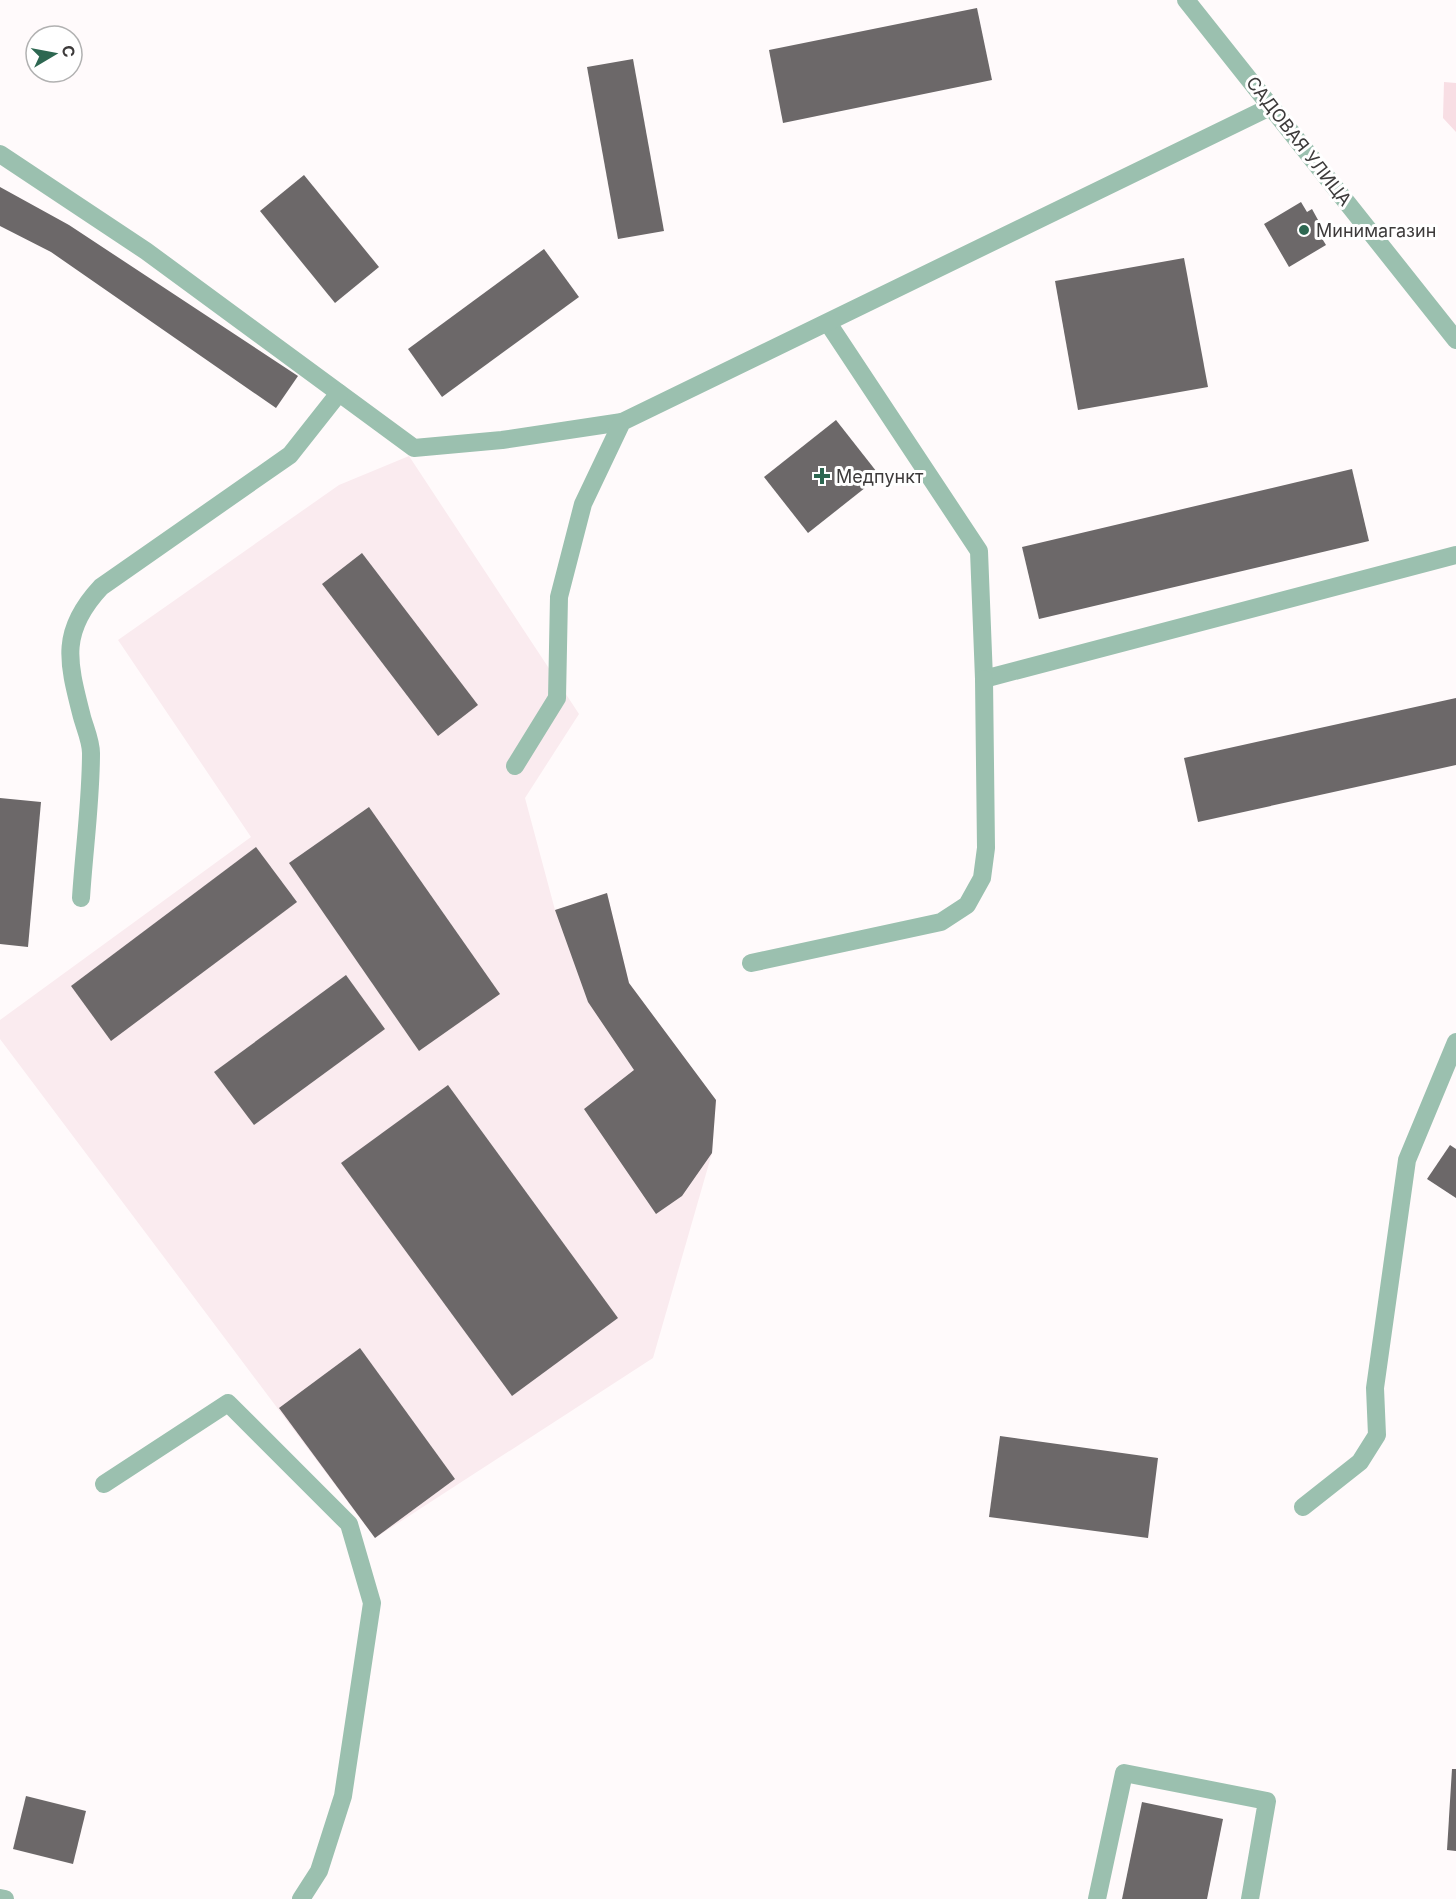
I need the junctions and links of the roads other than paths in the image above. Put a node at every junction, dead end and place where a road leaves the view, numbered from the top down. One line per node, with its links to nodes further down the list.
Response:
1 (1186, 0): 2 (street, САДОВАЯ УЛИЦА)
2 (1272, 106): 4 (street); 5 (street, САДОВАЯ УЛИЦА)
3 (0, 154): 6 (street)
4 (828, 323): 7 (street); 9 (street)
5 (1456, 340)
6 (339, 393): 7 (street); 11 (street)
7 (622, 422): 10 (street)
8 (1456, 555): 9 (street)
9 (984, 679): 12 (street)
10 (515, 765)
11 (81, 898)
12 (751, 963)
13 (1456, 1042): 15 (street)
14 (104, 1484): 18 (street)
15 (1303, 1507)
16 (0, 1898): 17 (street)
17 (5, 1899)
18 (301, 1899)
19 (1097, 1899): 20 (street)
20 (1250, 1899)

